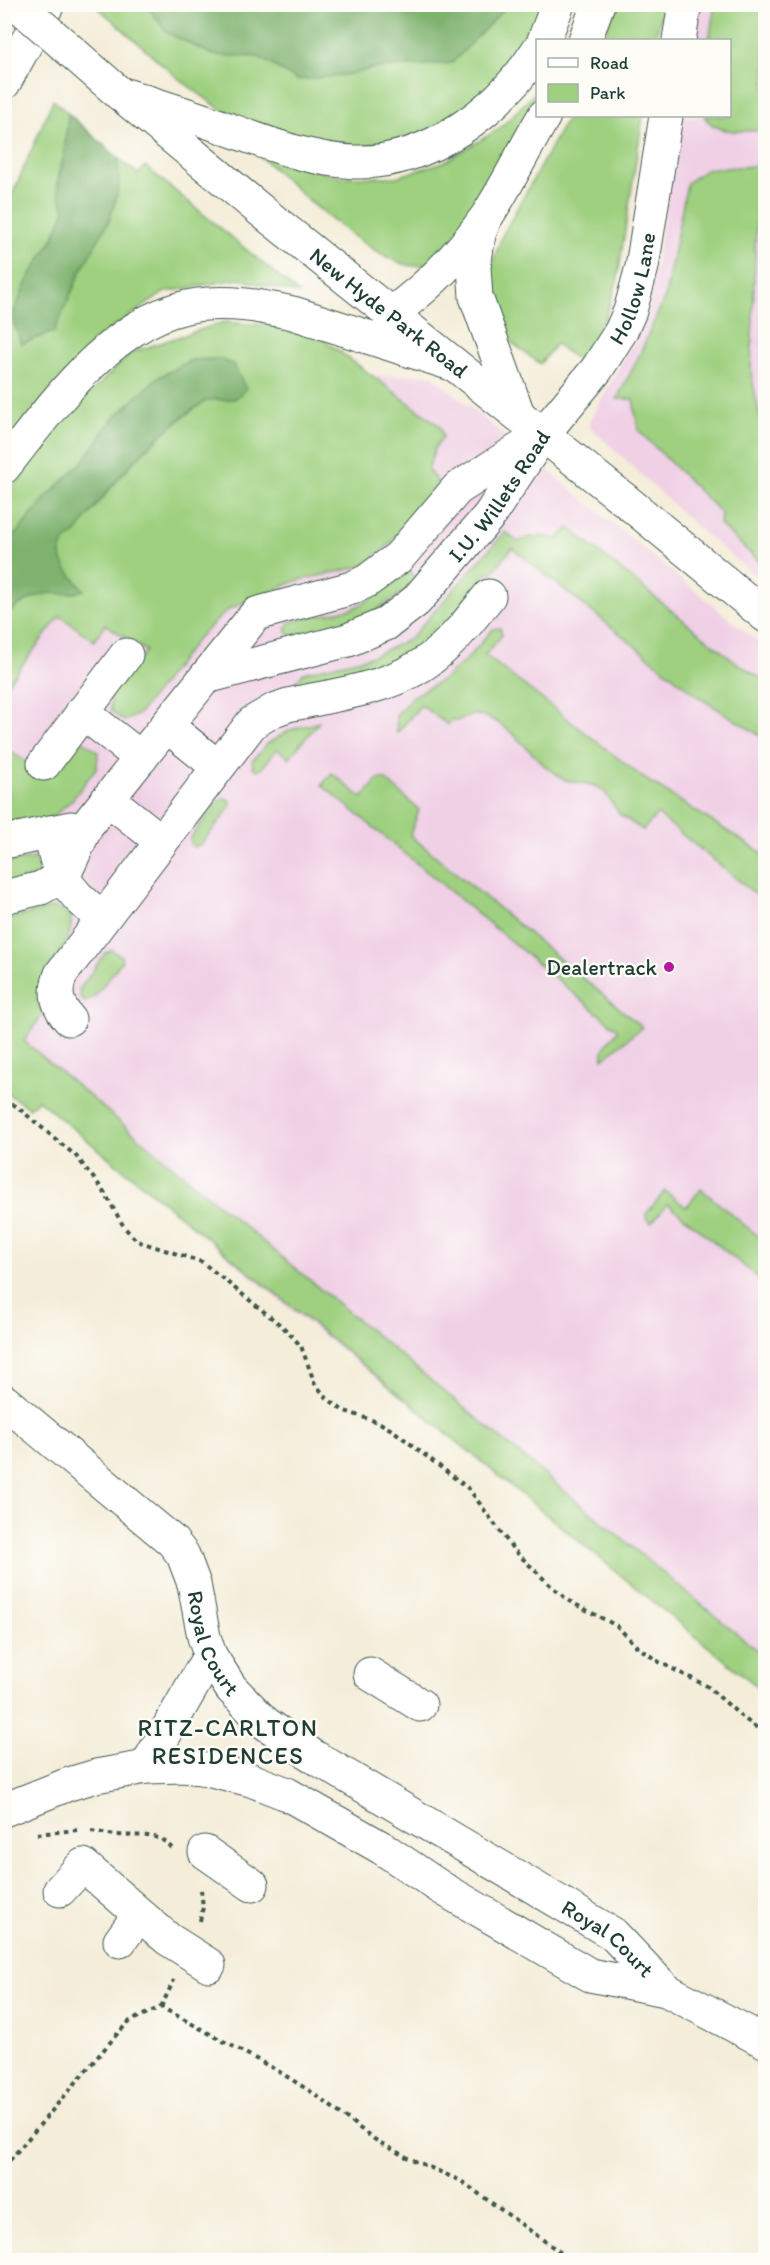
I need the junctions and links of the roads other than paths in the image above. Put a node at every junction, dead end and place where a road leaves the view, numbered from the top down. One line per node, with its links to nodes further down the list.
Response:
1 (17, 4): 13 (main road, New Hyde Park Road, bridge)
2 (28, 4): 11 (main road)
3 (48, 4): 12 (main road)
4 (558, 4): 7 (main road)
5 (598, 4): 8 (main road)
6 (685, 4): 9 (main road)
7 (544, 39)
8 (585, 39)
9 (679, 39)
10 (536, 51): 13 (main road)
11 (4, 76)
12 (4, 83)
13 (119, 93): 17 (main road, New Hyde Park Road)
14 (543, 117): 16 (main road)
15 (666, 117): 19 (main road, Hollow Lane)
16 (487, 216): 17 (main road); 19 (main road)
17 (390, 314): 18 (main road, New Hyde Park Road)
18 (455, 365): 19 (main road, New Hyde Park Road); 20 (main road)
19 (531, 424): 22 (main road, I.U. Willets Road); 23 (main road, New Hyde Park Road); 25 (main road, I.U. Willets Road)
20 (4, 467)
21 (489, 596): 27 (main road)
22 (256, 614): 25 (main road); 26 (main road)
23 (765, 616)
24 (126, 655): 28 (main road)
25 (265, 661): 26 (main road, I.U. Willets Road); 27 (main road)
26 (206, 677): 29 (main road)
27 (274, 710): 32 (main road)
28 (82, 712): 30 (main road); 31 (main road)
29 (167, 726): 30 (main road); 32 (main road)
30 (141, 758): 33 (main road)
31 (44, 765)
32 (218, 767): 36 (main road)
33 (108, 799): 34 (main road); 36 (main road)
34 (87, 825): 35 (main road); 38 (main road)
35 (49, 832): 37 (main road); 38 (main road)
36 (161, 841): 40 (main road)
37 (4, 842)
38 (61, 877): 39 (main road); 40 (main road)
39 (4, 897)
40 (102, 919): 41 (main road)
41 (69, 1019)
42 (4, 1401): 43 (main road, Royal Court)
43 (210, 1655): 46 (main road); 52 (main road, Royal Court)
44 (370, 1674): 45 (main road)
45 (420, 1705)
46 (146, 1767): 47 (main road, Royal Court); 52 (main road, Royal Court)
47 (4, 1810)
48 (206, 1852): 49 (main road)
49 (252, 1885)
50 (60, 1890): 51 (main road)
51 (209, 1965)
52 (666, 1990): 53 (main road, Royal Court)
53 (765, 2042)

